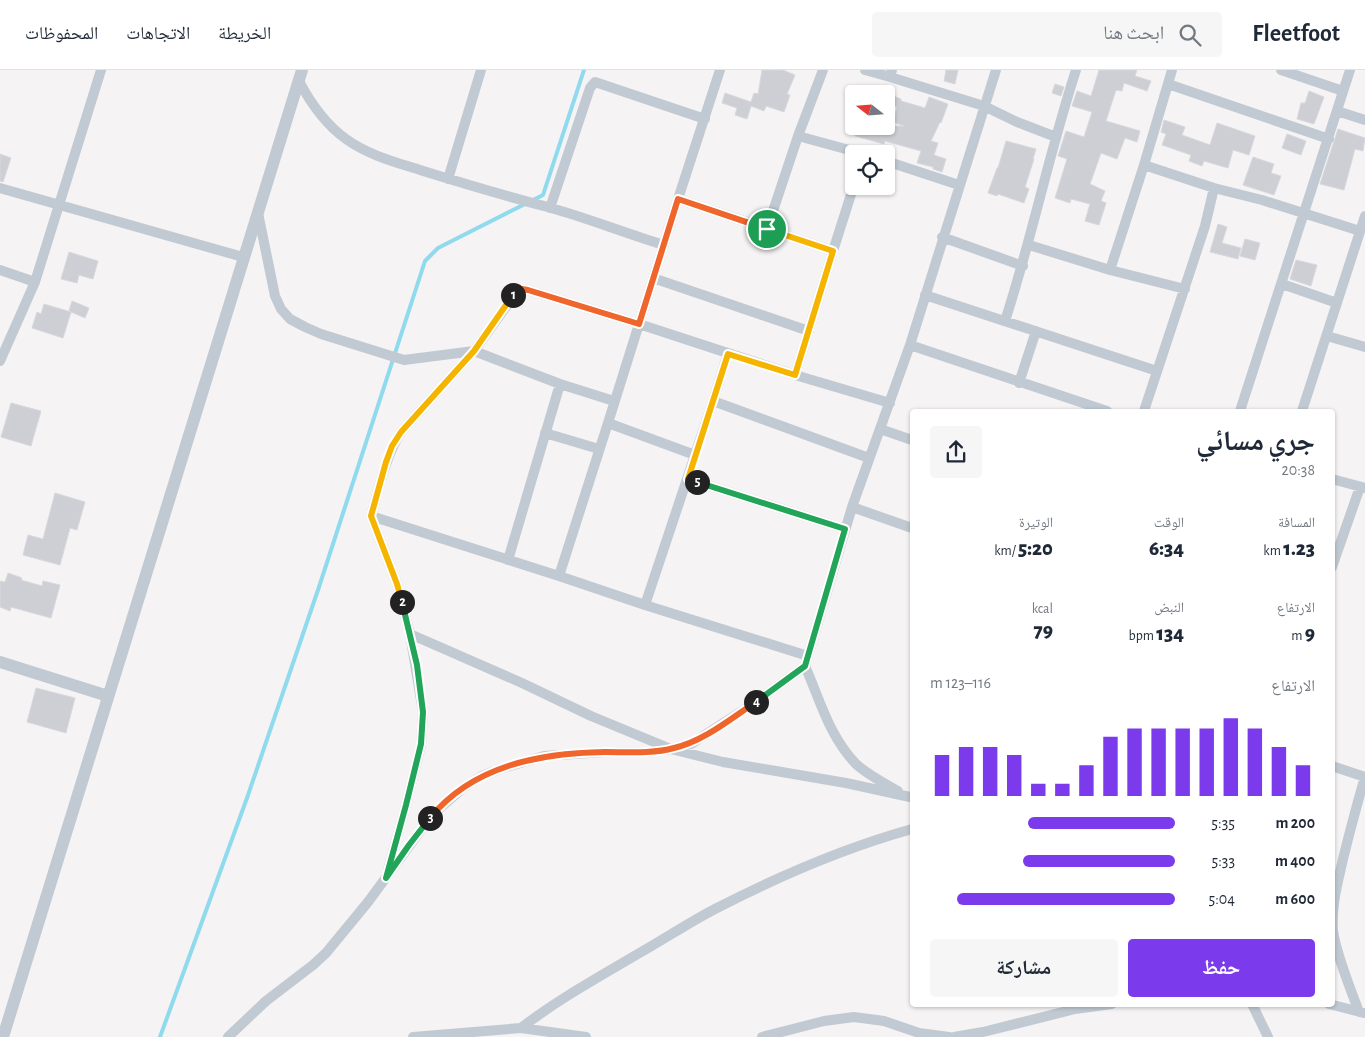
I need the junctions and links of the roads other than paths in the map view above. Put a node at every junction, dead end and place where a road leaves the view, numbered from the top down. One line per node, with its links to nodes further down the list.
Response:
1 (101, 70): 31 (street)
2 (481, 70): 25 (street)
3 (720, 70): 17 (street)
4 (822, 70): 19 (street)
5 (865, 70): 11 (street)
6 (996, 70): 15 (street)
7 (1076, 70): 20 (street)
8 (1172, 70): 13 (street)
9 (1281, 70): 14 (street)
10 (1350, 70): 14 (street)
11 (891, 74): 15 (street)
12 (300, 76): 25 (street); 33 (street)
13 (1168, 84): 21 (street); 24 (street)
14 (1343, 91): 16 (street)
15 (984, 106): 20 (street); 26 (street)
16 (1338, 111): 18 (street); 21 (street)
17 (705, 119): 30 (street); 32 (street)
18 (1365, 120)
19 (798, 136): 22 (street); 36 (street)
20 (1056, 137): 40 (street)
21 (1329, 139): 34 (street)
22 (845, 149)
23 (895, 164): 26 (street)
24 (1144, 165): 28 (street); 45 (street)
25 (448, 179): 32 (street)
26 (959, 185): 37 (street)
27 (0, 188): 31 (street)
28 (1214, 188): 34 (street); 49 (street)
29 (851, 195): 41 (street)
30 (678, 199): 36 (street); 39 (street)
31 (58, 204): 42 (street); 47 (street)
32 (550, 208): 39 (street)
33 (257, 212): 42 (street); 59 (street)
34 (1304, 215): 38 (street); 48 (street)
35 (1365, 216): 38 (street)
36 (767, 229): 41 (street)
37 (942, 237): 43 (street); 50 (street)
38 (1361, 238): 51 (street)
39 (664, 245): 46 (street)
40 (1028, 245): 43 (street); 45 (street)
41 (833, 251): 54 (street)
42 (243, 257): 94 (street)
43 (1023, 266): 52 (street)
44 (0, 270): 47 (street)
45 (1110, 270): 49 (street)
46 (654, 278): 53 (street); 54 (street)
47 (35, 282): 61 (street)
48 (1282, 284): 51 (street); 71 (street)
49 (1185, 289): 62 (street)
50 (925, 295): 52 (street); 57 (street)
51 (1337, 304): 56 (street)
52 (1005, 321): 55 (street)
53 (639, 324): 59 (street); 60 (street); 66 (street)
54 (809, 331): 63 (street)
55 (1036, 331): 62 (street); 64 (street)
56 (1326, 336): 58 (street); 72 (street)
57 (910, 344): 64 (street); 68 (street)
58 (1365, 347)
59 (474, 351): 65 (street); 84 (street)
60 (728, 354): 63 (street); 67 (street)
61 (0, 361)
62 (1157, 371): 70 (street)
63 (795, 375): 68 (street)
64 (1019, 383): 69 (street)
65 (560, 384): 66 (street); 75 (street)
66 (614, 401): 73 (street)
67 (713, 401): 78 (street); 79 (street)
68 (890, 403): 74 (street)
69 (1097, 409)
70 (1145, 409)
71 (1241, 409)
72 (1303, 409)
73 (608, 423): 77 (street); 78 (street)
74 (880, 429): 76 (street); 79 (street)
75 (545, 434): 77 (street); 88 (street)
76 (910, 439)
77 (599, 449): 89 (street)
78 (695, 455): 80 (street)
79 (869, 458): 83 (street)
80 (688, 479): 86 (street); 90 (street)
81 (1335, 480): 82 (street)
82 (1362, 487): 87 (street)
83 (852, 506): 85 (street); 86 (street)
84 (371, 516): 88 (street); 91 (street)
85 (910, 527)
86 (845, 529): 92 (street)
87 (1335, 559)
88 (508, 560): 89 (street)
89 (559, 576): 90 (street)
90 (645, 605): 92 (street)
91 (410, 634): 95 (street); 102 (street)
92 (806, 661): 95 (street); 98 (street)
93 (0, 662): 94 (street)
94 (108, 696): 110 (street)
95 (671, 749): 99 (street); 102 (street)
96 (1335, 767): 97 (street)
97 (1365, 777): 100 (street)
98 (910, 797)
99 (910, 798)
100 (1360, 808): 103 (street)
101 (910, 830): 109 (street)
102 (386, 878): 111 (street)
103 (1335, 898)
104 (1335, 937): 108 (street)
105 (1335, 1006): 108 (street)
106 (1090, 1007): 116 (street)
107 (1253, 1007): 117 (street)
108 (1362, 1013)
109 (521, 1028): 112 (street); 113 (street)
110 (3, 1037)
111 (228, 1037)
112 (414, 1037)
113 (586, 1037)
114 (762, 1037): 115 (street)
115 (949, 1037)
116 (954, 1037)
117 (1268, 1037)

